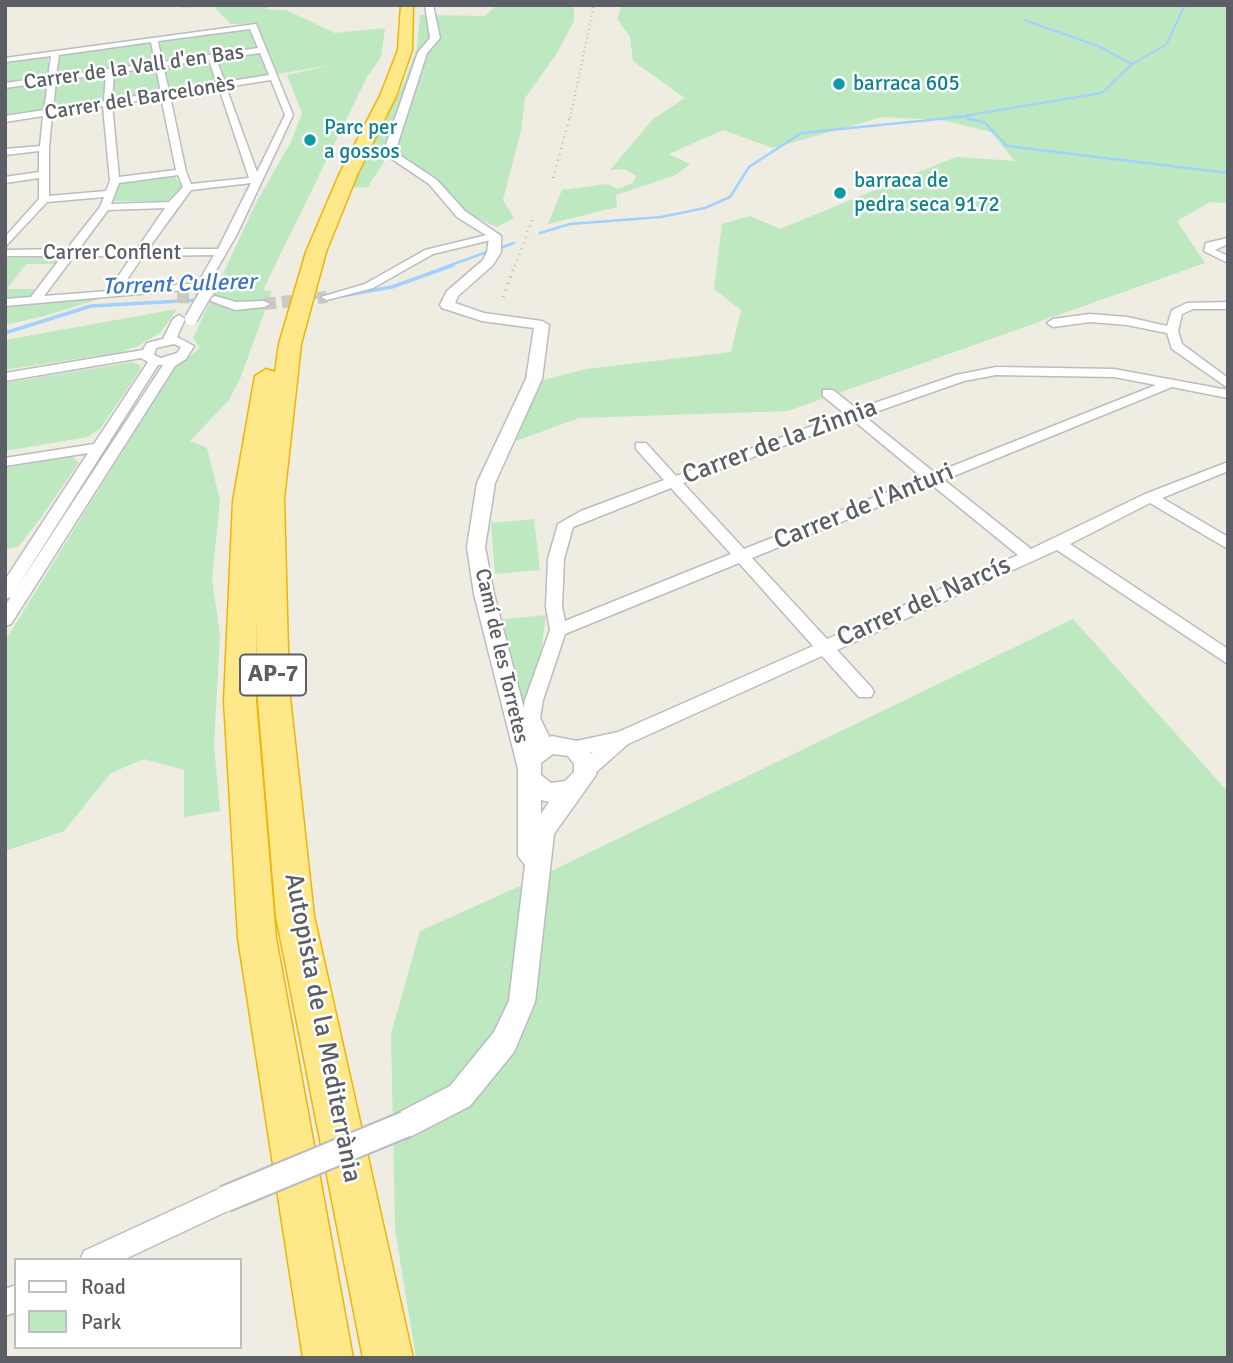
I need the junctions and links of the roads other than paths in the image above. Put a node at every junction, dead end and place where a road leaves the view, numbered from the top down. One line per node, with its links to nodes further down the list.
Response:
1 (397, 5): 92 (highway, Autopista de la Mediterrània / AP-7)
2 (407, 5): 93 (highway, Autopista de la Mediterrània / AP-7)
3 (429, 5): 31 (street)
4 (155, 40): 5 (street); 6 (street); 9 (street)
5 (262, 50): 7 (street, Carrer de la Vall d'en Bas); 11 (street)
6 (55, 54): 8 (street); 12 (street)
7 (212, 58): 9 (street, Carrer de la Vall d'en Bas); 14 (street)
8 (5, 60)
9 (159, 66): 10 (street, Carrer de la Vall d'en Bas); 15 (street)
10 (110, 72): 12 (street, Carrer de la Vall d'en Bas); 16 (street)
11 (275, 77): 14 (street, Carrer del Barcelonès); 24 (street)
12 (54, 80): 13 (street, Carrer de la Vall d'en Bas); 17 (street)
13 (5, 86)
14 (221, 86): 15 (street, Carrer del Barcelonès); 24 (street)
15 (165, 96): 16 (street, Carrer del Barcelonès); 21 (street)
16 (109, 105): 17 (street, Carrer del Barcelonès); 25 (street)
17 (49, 114): 18 (street, Carrer del Barcelonès); 19 (street)
18 (5, 119)
19 (44, 148): 20 (street); 22 (street)
20 (5, 152)
21 (181, 172): 25 (street); 26 (street)
22 (42, 175): 23 (street); 28 (street)
23 (5, 180)
24 (255, 180): 26 (street); 34 (street)
25 (115, 181): 27 (street)
26 (188, 187): 29 (street)
27 (110, 194): 28 (street); 30 (street)
28 (44, 199): 33 (street)
29 (172, 205): 30 (street); 37 (street)
30 (105, 206): 36 (street)
31 (495, 236): 43 (street); 87 (street, Camí de les Torretes)
32 (1228, 241): 38 (street)
33 (5, 244)
34 (219, 252): 37 (street, Carrer Conflent); 39 (street)
35 (5, 253): 36 (street, Carrer Conflent)
36 (68, 253): 37 (street, Carrer Conflent); 45 (street)
37 (141, 253): 41 (street)
38 (1228, 260)
39 (199, 288): 40 (street); 49 (street)
40 (128, 294): 41 (street); 42 (street)
41 (111, 295): 45 (street)
42 (177, 297)
43 (327, 297)
44 (215, 299): 47 (street)
45 (34, 301): 46 (street)
46 (5, 303)
47 (264, 304)
48 (1228, 306): 51 (street)
49 (185, 319): 52 (street); 53 (street)
50 (1053, 323): 51 (street)
51 (1172, 331): 59 (street)
52 (169, 340): 53 (street); 54 (street)
53 (183, 342): 55 (street)
54 (150, 357): 55 (street); 56 (street); 65 (street)
55 (177, 358): 78 (street)
56 (5, 377)
57 (1140, 378): 58 (street, Carrer de la Zinnia); 60 (street); 63 (street, Carrer de la Zinnia)
58 (1170, 383): 60 (street, Carrer de l'Anturi); 62 (street, Carrer de la Zinnia)
59 (1228, 384)
60 (1153, 390): 68 (street, Carrer de l'Anturi)
61 (828, 393): 63 (street)
62 (1228, 394)
63 (857, 415): 68 (street); 69 (street, Carrer de la Zinnia)
64 (641, 446): 69 (street)
65 (102, 447): 66 (street); 75 (street)
66 (5, 462)
67 (1228, 466): 70 (street, Carrer del Narcís)
68 (933, 479): 73 (street); 74 (street, Carrer de l'Anturi)
69 (672, 482): 74 (street); 79 (street, Carrer de la Zinnia)
70 (1150, 497): 71 (street, Carrer del Narcís); 72 (street)
71 (1058, 543): 73 (street, Carrer del Narcís); 81 (street)
72 (1228, 544)
73 (1028, 555): 80 (street, Carrer del Narcís)
74 (741, 556): 79 (street, Carrer de l'Anturi); 80 (street)
75 (28, 559): 76 (street); 77 (street)
76 (5, 563)
77 (5, 593)
78 (5, 620)
79 (558, 630): 84 (street, Carrer de la Zinnia)
80 (824, 648): 82 (street); 83 (street, Carrer del Narcís)
81 (1228, 659)
82 (865, 692)
83 (621, 739): 85 (street, Carrer del Narcís); 86 (street, Carrer del Narcís)
84 (545, 747): 85 (street); 87 (street)
85 (574, 748): 86 (street)
86 (586, 769): 88 (street)
87 (528, 772): 88 (street); 89 (street, Camí de les Torretes)
88 (570, 790): 89 (street, Camí de les Torretes)
89 (533, 900): 90 (street, Camí de les Torretes)
90 (406, 1124): 91 (street, Camí de les Torretes, bridge)
91 (97, 1258)
92 (328, 1358)
93 (388, 1358)

